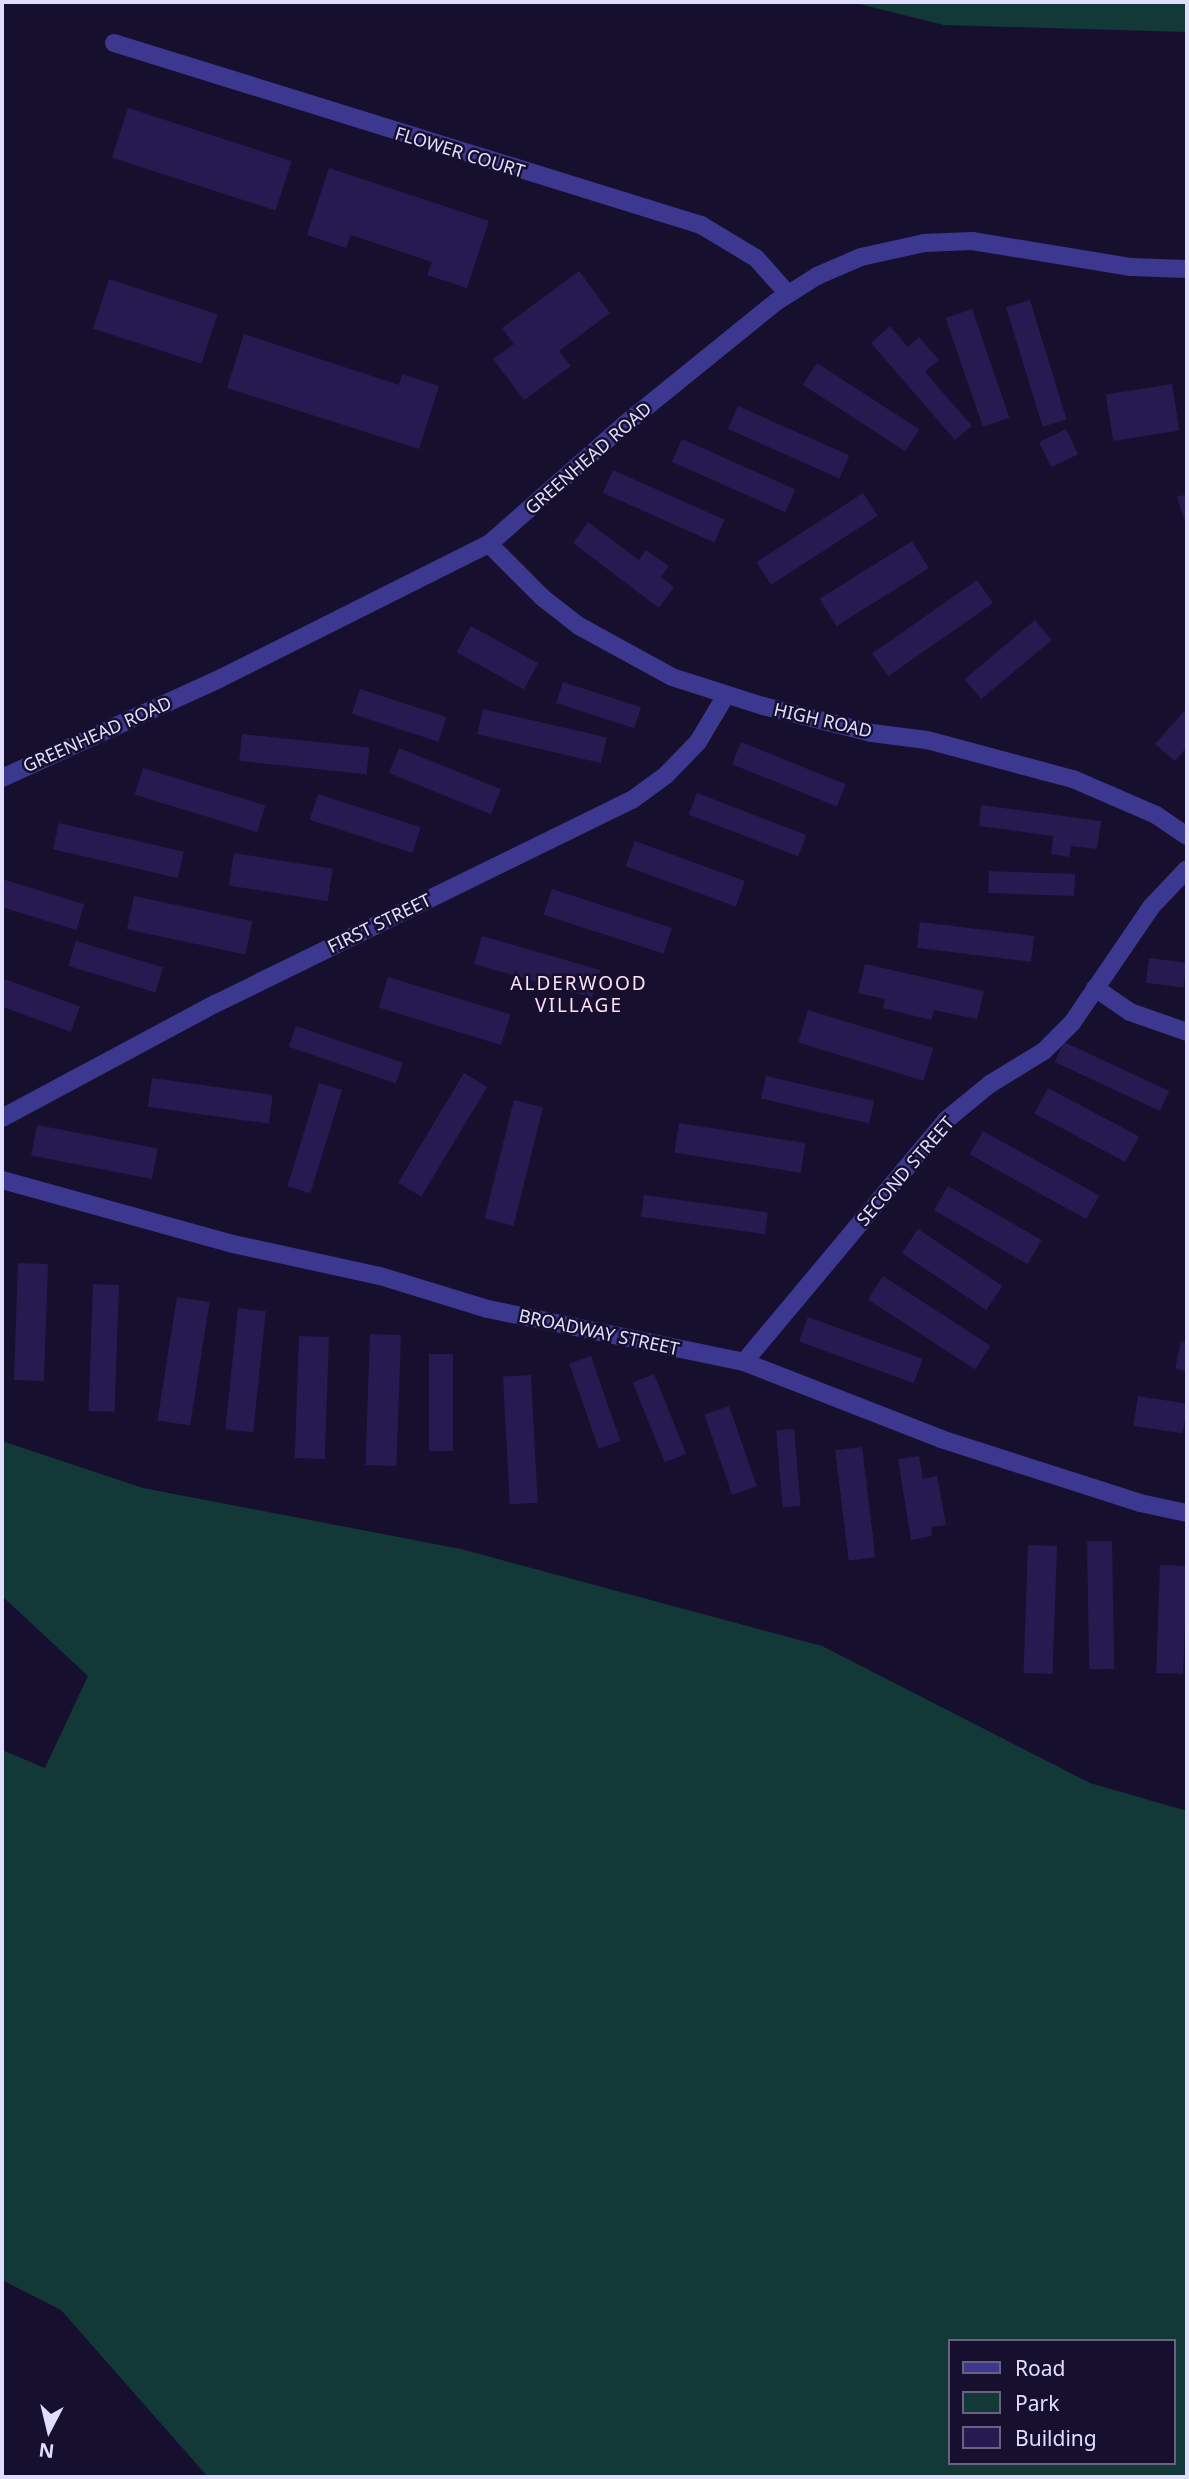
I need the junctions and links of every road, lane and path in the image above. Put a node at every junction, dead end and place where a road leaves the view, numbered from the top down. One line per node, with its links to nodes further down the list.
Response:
1 (114, 43): 3 (street, FLOWER COURT)
2 (1187, 269): 3 (street, GREENHEAD ROAD)
3 (788, 294): 4 (street, GREENHEAD ROAD)
4 (489, 544): 5 (street, HIGH ROAD); 6 (street, GREENHEAD ROAD)
5 (726, 695): 7 (street, HIGH ROAD); 11 (street, FIRST STREET)
6 (2, 778)
7 (1187, 836)
8 (1187, 869): 9 (street, SECOND STREET)
9 (1096, 988): 10 (street); 13 (street, SECOND STREET)
10 (1187, 1032)
11 (2, 1118)
12 (2, 1180): 13 (street, BROADWAY STREET)
13 (744, 1362): 14 (street, BROADWAY STREET)
14 (1187, 1513)

